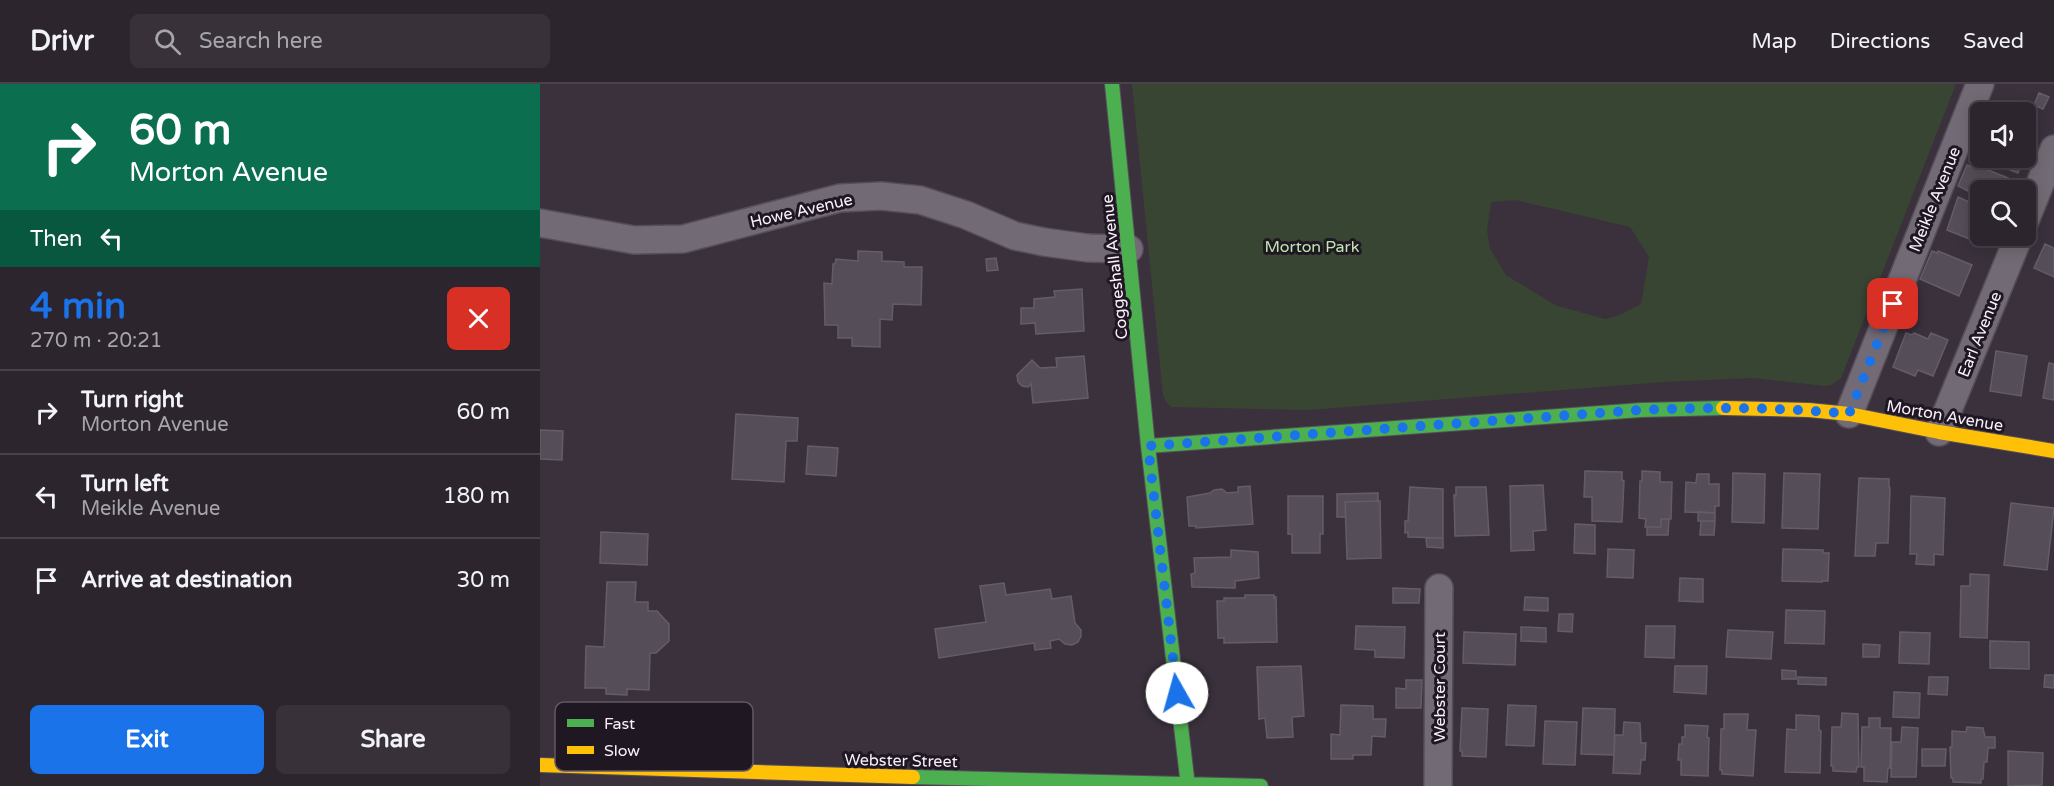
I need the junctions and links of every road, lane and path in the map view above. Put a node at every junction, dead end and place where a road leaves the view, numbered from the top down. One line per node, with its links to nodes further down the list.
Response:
1 (1112, 84): 7 (main road, Coggeshall Avenue)
2 (1980, 84): 8 (street, Meikle Avenue)
3 (2054, 149): 4 (street)
4 (2036, 194)
5 (540, 223): 7 (street, Howe Avenue)
6 (2015, 246): 9 (street, Earl Avenue)
7 (1129, 249): 10 (main road, Coggeshall Avenue)
8 (1849, 414): 9 (main road, Morton Avenue); 10 (main road, Morton Avenue)
9 (1939, 432): 11 (main road, Morton Avenue)
10 (1148, 446): 16 (main road, Coggeshall Avenue)
11 (2054, 450)
12 (1439, 588): 18 (street, Webster Court)
13 (540, 765): 14 (main road, Webster Street)
14 (555, 765)
15 (722, 771): 16 (main road, Webster Street)
16 (1188, 784): 17 (main road, Webster Street)
17 (1261, 786)
18 (1438, 786)

